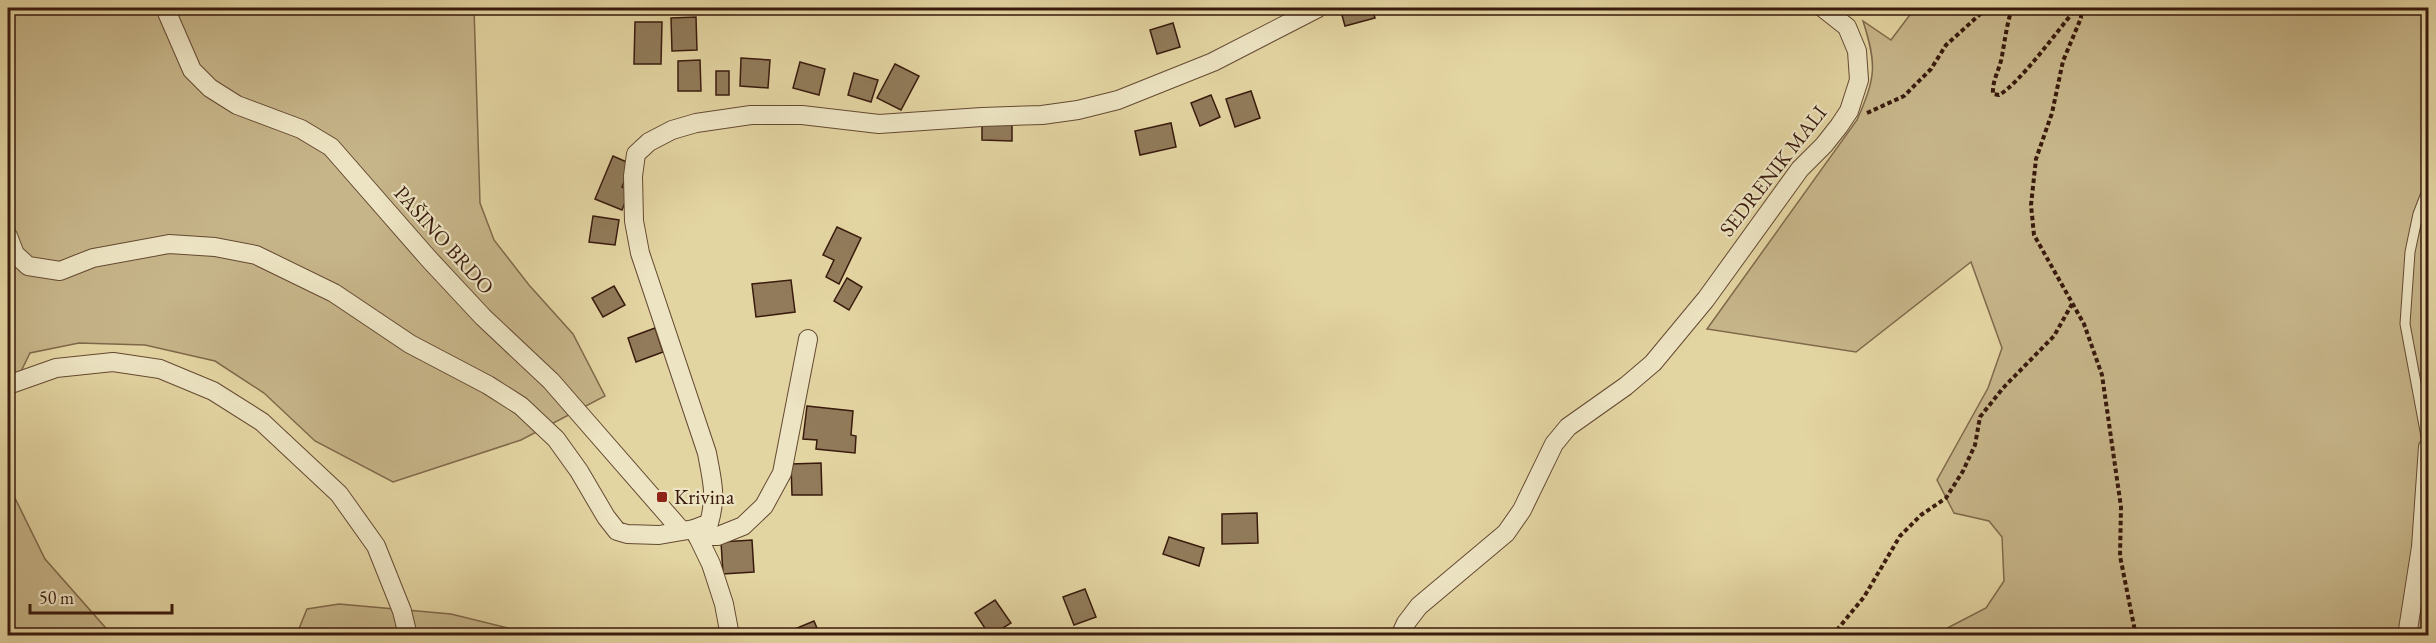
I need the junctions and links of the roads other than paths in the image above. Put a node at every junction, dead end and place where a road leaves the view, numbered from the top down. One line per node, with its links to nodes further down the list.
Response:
1 (165, 8): 9 (street, PAŠINO BRDO)
2 (1318, 8): 9 (street)
3 (1823, 8): 12 (street, SEDRENIK MALI)
4 (2428, 188): 8 (lane)
5 (8, 236): 9 (street)
6 (808, 339): 9 (street)
7 (8, 386): 10 (street)
8 (2428, 447): 13 (street)
9 (691, 532): 11 (street, PAŠINO BRDO)
10 (408, 636)
11 (730, 636)
12 (1400, 636)
13 (2406, 636)

